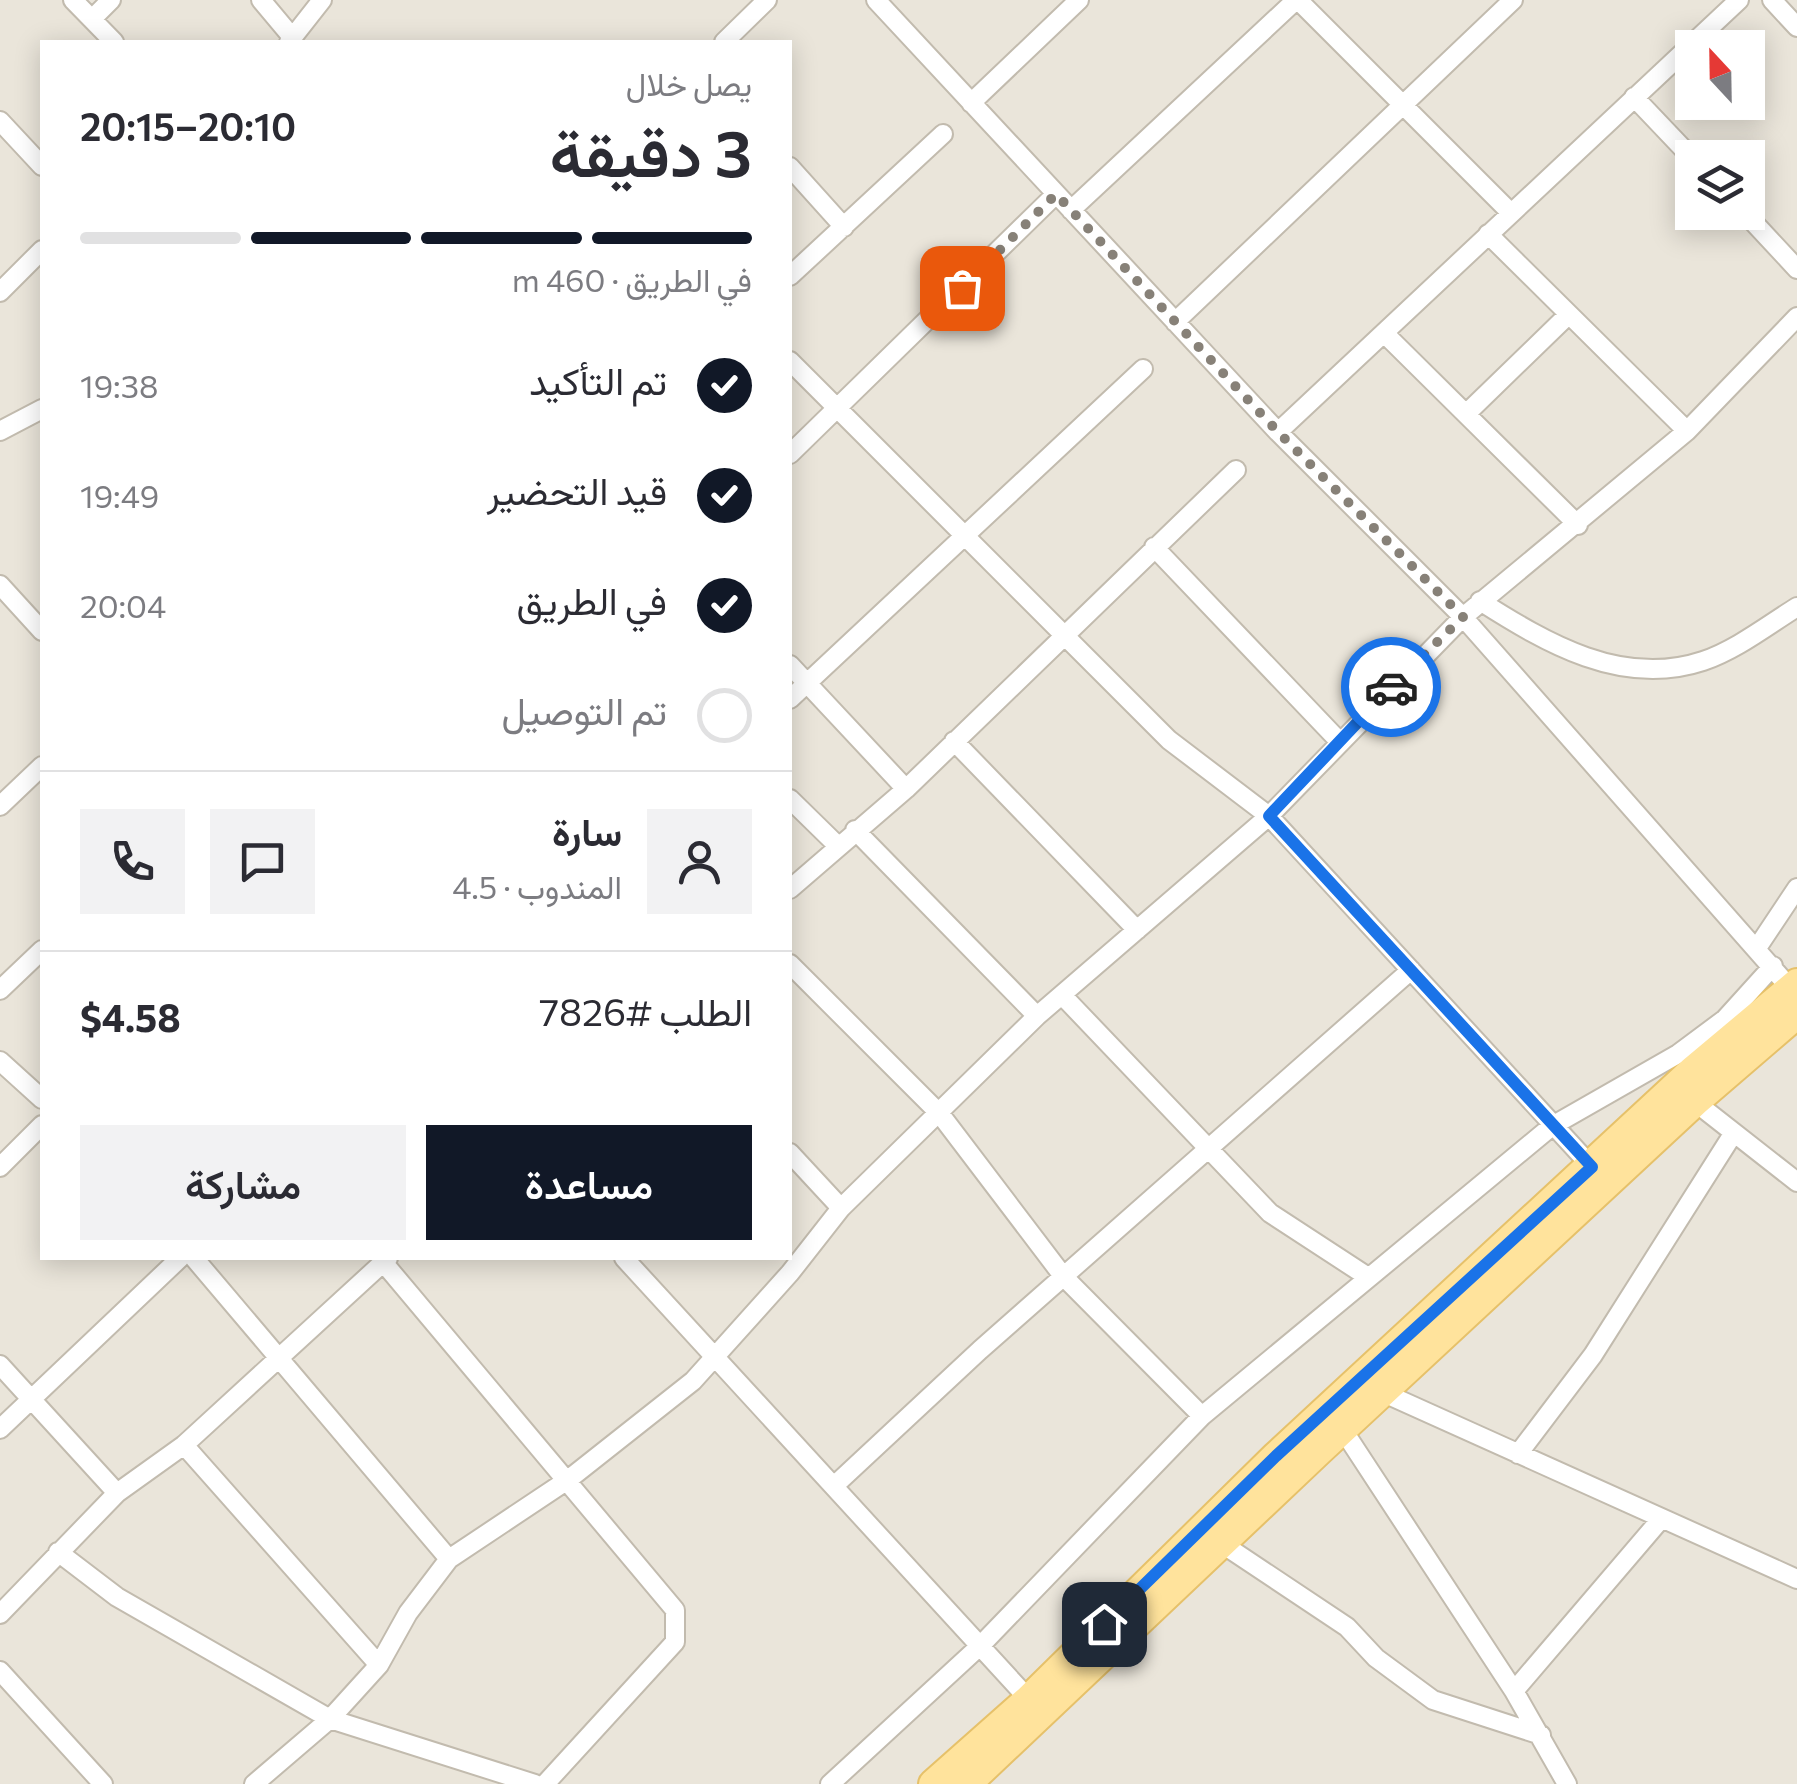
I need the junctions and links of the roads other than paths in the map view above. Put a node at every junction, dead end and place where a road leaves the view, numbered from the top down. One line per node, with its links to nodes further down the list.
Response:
1 (73, 0): 12 (street)
2 (111, 0): 12 (street)
3 (261, 0): 15 (street)
4 (322, 0): 15 (street)
5 (768, 0): 16 (street)
6 (876, 0): 18 (street)
7 (1297, 0): 19 (street); 26 (street)
8 (1514, 0): 19 (street)
9 (1772, 0): 13 (street)
10 (1732, 2): 17 (street)
11 (1071, 3): 18 (street)
12 (92, 19): 14 (street)
13 (1797, 27)
14 (112, 40)
15 (291, 40)
16 (726, 40)
17 (1634, 97): 22 (street); 27 (street)
18 (971, 102): 25 (street)
19 (1403, 106): 27 (street); 37 (street)
20 (0, 120): 23 (street)
21 (943, 134): 28 (street)
22 (1675, 140)
23 (40, 164)
24 (792, 170): 28 (street)
25 (1056, 194): 26 (street); 41 (street)
26 (1071, 210): 37 (street)
27 (1510, 213): 30 (street)
28 (844, 227): 33 (street)
29 (1761, 230): 32 (street)
30 (1488, 234): 35 (street); 38 (street)
31 (40, 252): 34 (street)
32 (1797, 269)
33 (792, 274)
34 (0, 292)
35 (1567, 316): 43 (street); 45 (street)
36 (1797, 317): 45 (street)
37 (1175, 322): 46 (street)
38 (1385, 334): 43 (street); 46 (street)
39 (792, 363): 41 (street)
40 (1143, 369): 50 (street)
41 (840, 408): 47 (street); 50 (street)
42 (40, 410): 44 (street)
43 (1466, 413): 49 (street)
44 (0, 431)
45 (1687, 431): 49 (street)
46 (1278, 432): 55 (street)
47 (792, 452)
48 (1236, 470): 51 (street)
49 (1578, 524): 53 (street)
50 (961, 537): 57 (street); 59 (street)
51 (1154, 547): 57 (street); 61 (street)
52 (0, 585): 56 (street)
53 (1480, 602): 54 (street); 55 (street)
54 (1797, 606)
55 (1463, 617): 61 (street); 73 (street)
56 (40, 630)
57 (1064, 636): 62 (street); 67 (street)
58 (792, 666): 59 (street)
59 (808, 683): 60 (street); 64 (street)
60 (792, 697)
61 (1338, 740): 67 (street)
62 (954, 741): 64 (street); 72 (street)
63 (40, 768): 66 (street)
64 (906, 789): 68 (street)
65 (792, 801): 69 (street)
66 (0, 806)
67 (1269, 816): 72 (street); 77 (street)
68 (855, 830): 69 (street); 81 (street)
69 (838, 846): 70 (street)
70 (792, 888)
71 (1797, 888): 73 (street)
72 (1137, 930): 79 (street)
73 (1756, 948): 76 (street)
74 (40, 952): 78 (street)
75 (792, 966): 85 (street)
76 (1772, 966): 80 (street); 87 (street)
77 (1411, 970): 87 (street); 89 (street)
78 (0, 990)
79 (1062, 995): 81 (street); 89 (street)
80 (1795, 996): 84 (main road); 92 (main road)
81 (1037, 1016): 85 (street)
82 (0, 1061): 83 (street)
83 (40, 1097)
84 (1695, 1102): 88 (street); 104 (main road)
85 (940, 1114): 94 (street); 99 (street)
86 (40, 1126): 91 (street)
87 (1552, 1126): 92 (street); 100 (street)
88 (1733, 1134): 93 (street); 111 (street)
89 (1207, 1149): 99 (street); 100 (street)
90 (792, 1156): 94 (street)
91 (0, 1167)
92 (1592, 1167): 109 (main road)
93 (1797, 1182)
94 (841, 1208): 101 (street)
95 (178, 1260): 105 (street)
96 (196, 1260): 102 (street)
97 (385, 1260): 102 (street); 112 (street)
98 (626, 1260): 101 (street)
99 (1063, 1276): 106 (street); 113 (street)
100 (1368, 1277): 106 (street)
101 (717, 1358): 112 (street); 113 (street)
102 (280, 1360): 110 (street); 118 (street)
103 (0, 1365): 105 (street)
104 (1384, 1393): 108 (main road); 111 (street)
105 (30, 1398): 107 (street); 114 (street)
106 (1202, 1416): 121 (street)
107 (0, 1429)
108 (1343, 1430): 109 (main road); 124 (street)
109 (1309, 1442): 116 (main road); 125 (main road)
110 (184, 1445): 114 (street); 122 (street)
111 (1518, 1454): 115 (street)
112 (569, 1480): 118 (street); 131 (street)
113 (836, 1485): 121 (street)
114 (117, 1493): 117 (street)
115 (1661, 1519): 119 (street); 124 (street)
116 (1220, 1543): 125 (main road); 127 (street)
117 (58, 1552): 120 (street); 126 (street)
118 (450, 1560): 122 (street)
119 (1797, 1580)
120 (0, 1614)
121 (981, 1645): 125 (street); 132 (street)
122 (379, 1666): 126 (street)
123 (0, 1671): 128 (street)
124 (1514, 1691): 127 (street)
125 (1036, 1707): 133 (main road); 134 (main road)
126 (330, 1719): 129 (street); 130 (street)
127 (1541, 1735): 135 (street)
128 (103, 1784)
129 (254, 1784)
130 (535, 1784)
131 (545, 1784)
132 (830, 1784)
133 (934, 1784)
134 (967, 1784)
135 (1567, 1784)

